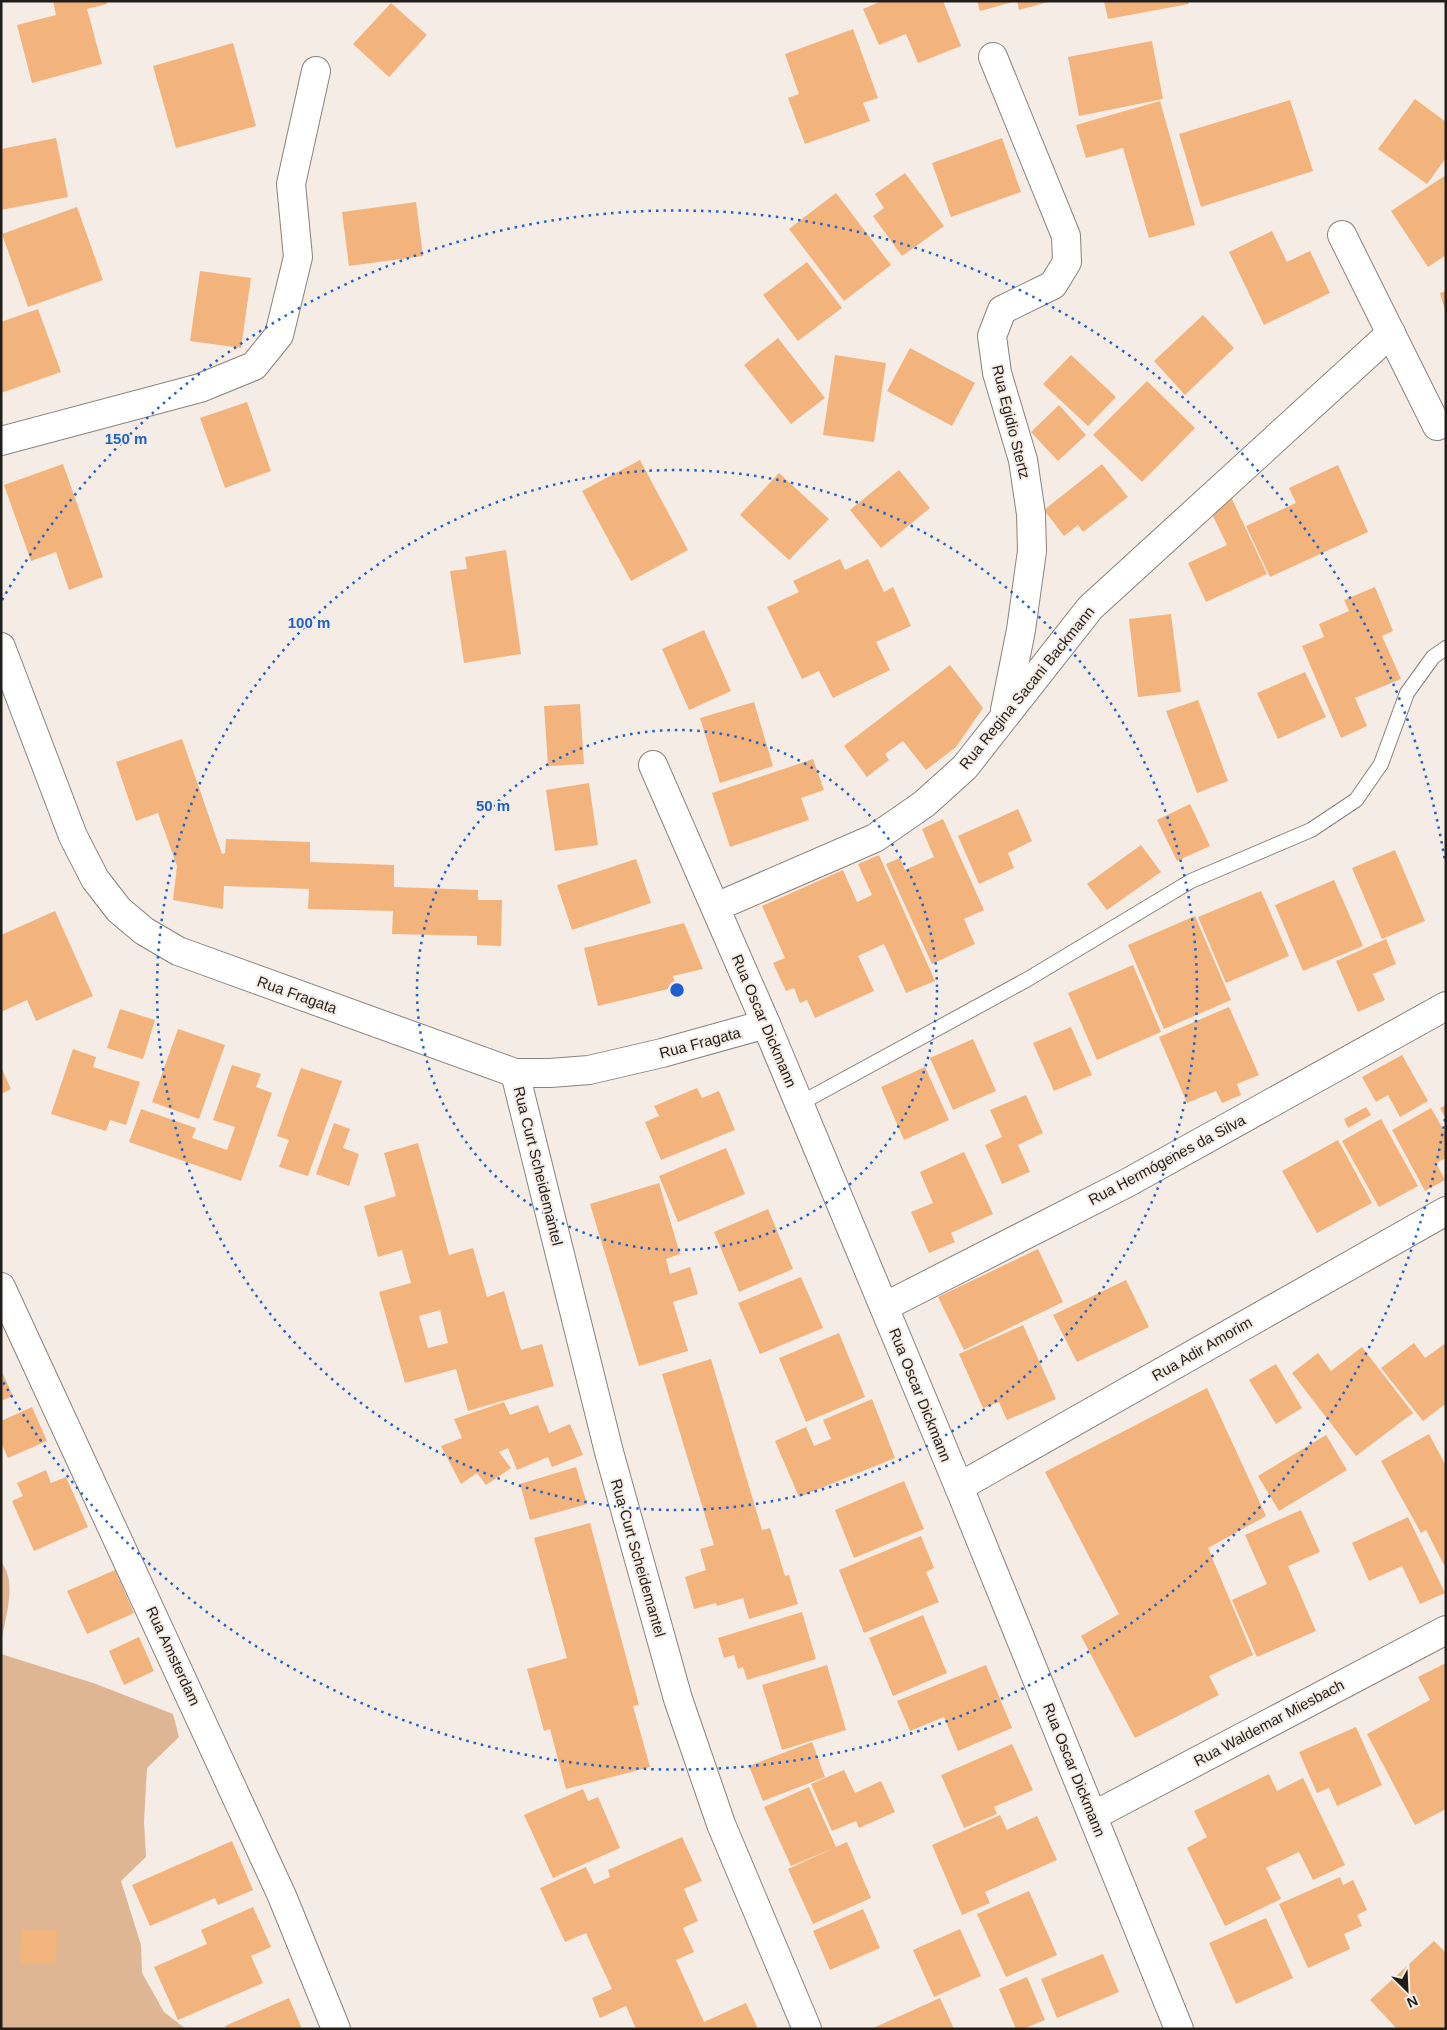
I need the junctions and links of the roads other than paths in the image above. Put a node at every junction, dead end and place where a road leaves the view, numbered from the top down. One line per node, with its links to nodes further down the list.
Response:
1 (993, 57): 9 (street, Rua Egidio Stertz)
2 (316, 72): 6 (street)
3 (1342, 235): 4 (street)
4 (1392, 333): 5 (street); 9 (street, Rua Regina Sacani Backmann)
5 (1437, 426)
6 (1, 440)
7 (1, 647): 14 (street, Rua Fragata)
8 (1446, 648): 15 (lane)
9 (1004, 717): 11 (street, Rua Regina Sacani Backmann)
10 (653, 765): 11 (street, Rua Oscar Dickmann)
11 (716, 907): 13 (street, Rua Oscar Dickmann)
12 (1446, 1006): 18 (street, Rua Hermógenes da Silva)
13 (766, 1024): 14 (street, Rua Fragata); 15 (street, Rua Oscar Dickmann)
14 (515, 1073): 23 (street, Rua Curt Scheidemantel)
15 (799, 1104): 18 (street, Rua Oscar Dickmann)
16 (1446, 1211): 19 (street, Rua Adir Amorim)
17 (1, 1287): 22 (street, Rua Amsterdam)
18 (884, 1307): 19 (street, Rua Oscar Dickmann)
19 (958, 1487): 21 (street, Rua Oscar Dickmann)
20 (1446, 1630): 21 (street, Rua Waldemar Miesbach)
21 (1093, 1816): 24 (street, Rua Oscar Dickmann)
22 (336, 2029)
23 (807, 2029)
24 (1179, 2029)

